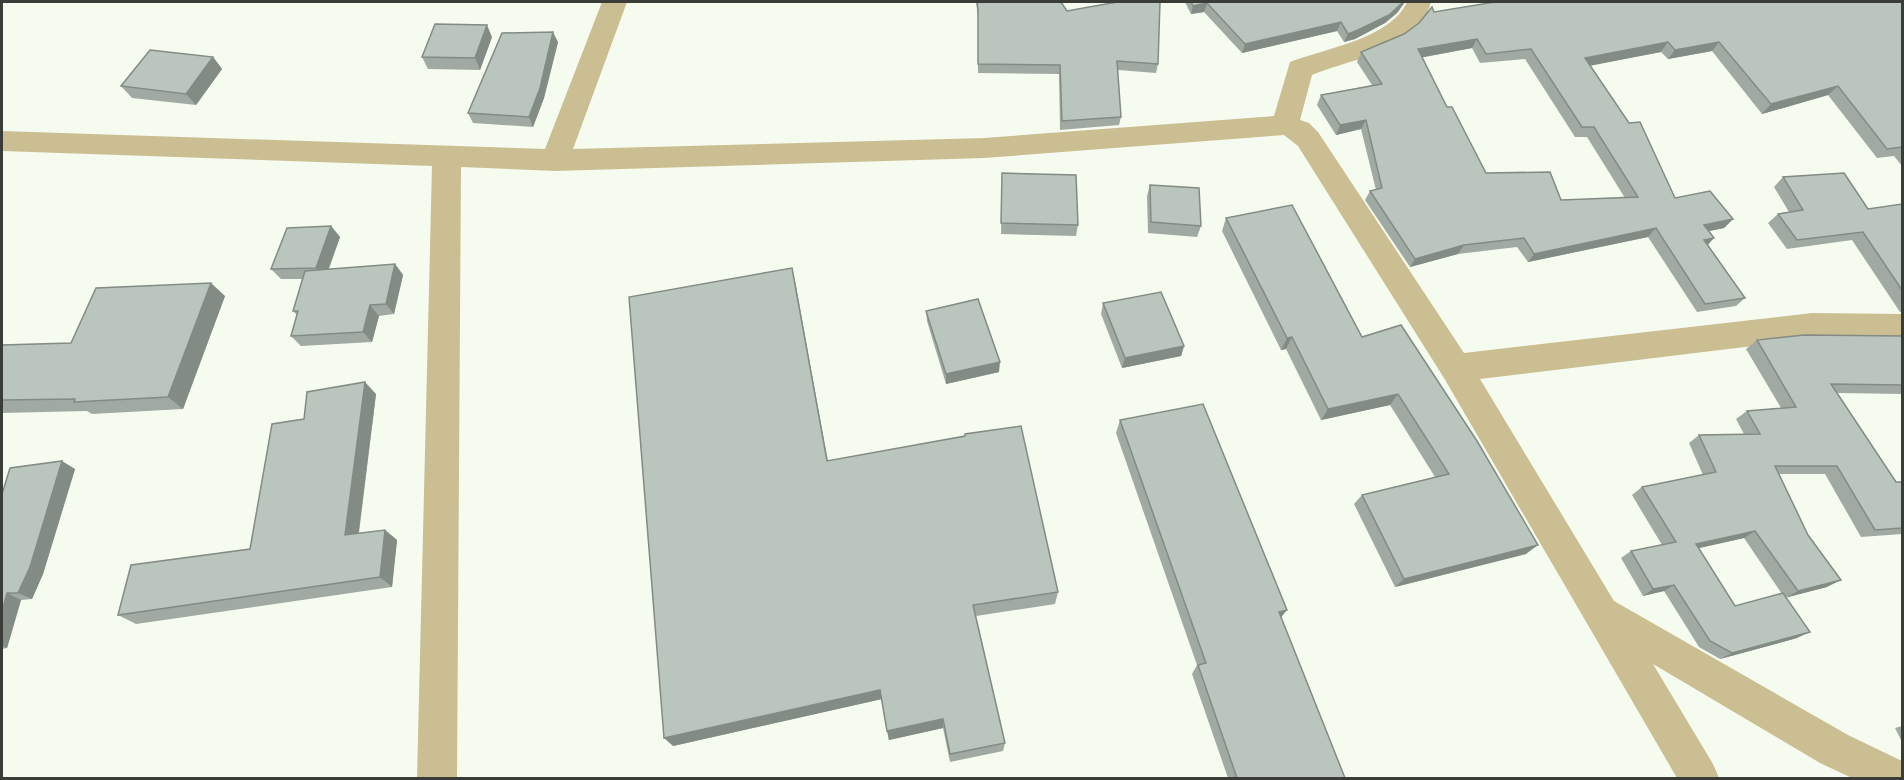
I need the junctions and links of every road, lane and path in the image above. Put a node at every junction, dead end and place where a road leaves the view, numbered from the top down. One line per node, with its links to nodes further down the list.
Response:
1 (614, 2): 6 (street)
2 (1419, 2): 3 (street)
3 (1285, 126): 6 (street); 8 (street)
4 (2, 141): 5 (street)
5 (447, 157): 6 (street); 10 (street)
6 (555, 160)
7 (1902, 327): 8 (street)
8 (1456, 369): 9 (street)
9 (1598, 612): 11 (street); 12 (street)
10 (437, 778)
11 (1699, 778)
12 (1895, 778)

